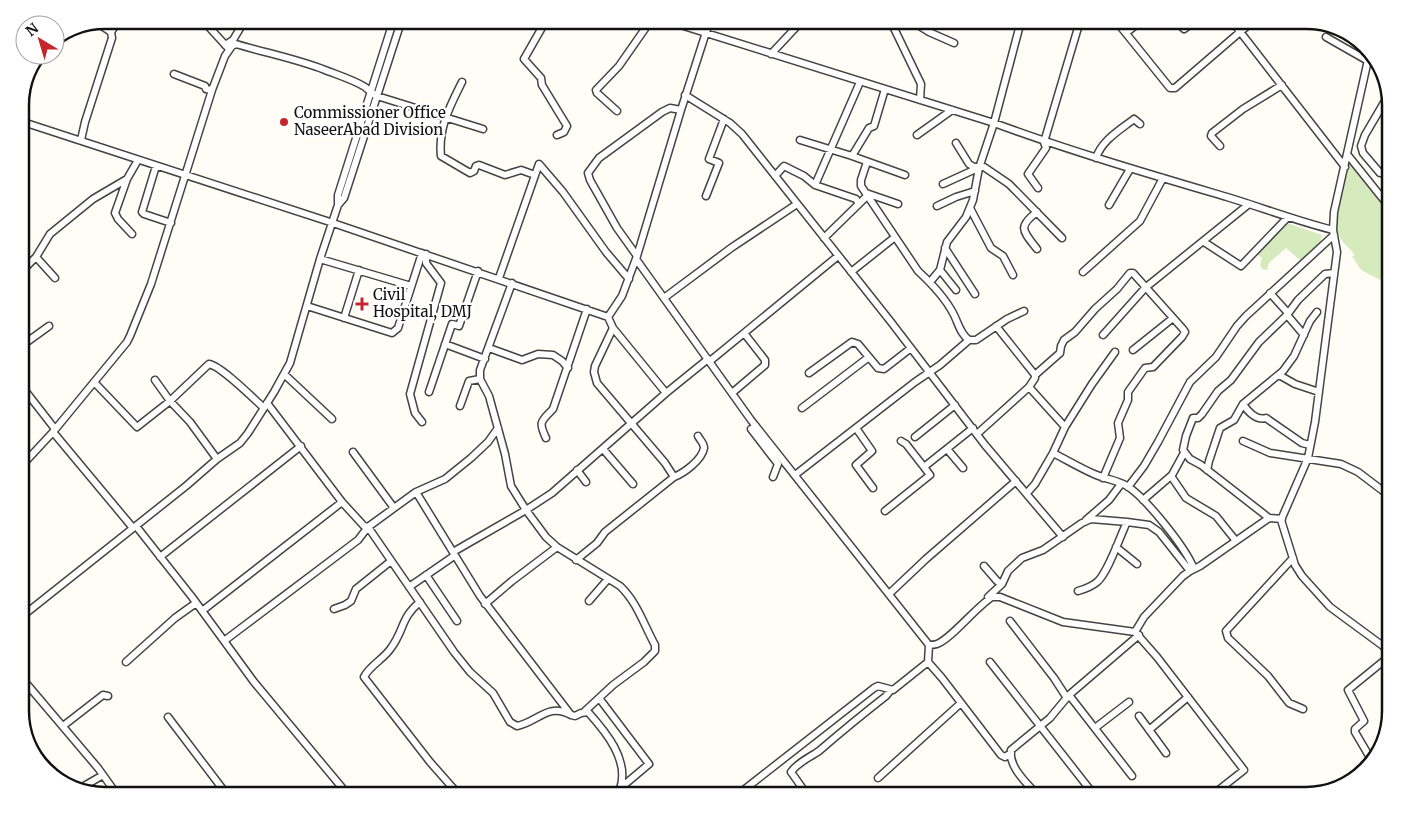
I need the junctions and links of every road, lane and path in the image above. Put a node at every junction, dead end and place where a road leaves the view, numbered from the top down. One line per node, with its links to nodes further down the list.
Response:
1 (113, 29): 48 (street)
2 (211, 29): 24 (street)
3 (240, 29): 24 (street)
4 (391, 29): 33 (street)
5 (399, 29): 33 (street)
6 (541, 29): 46 (street)
7 (645, 29): 39 (street)
8 (693, 29): 19 (street)
9 (707, 29): 19 (street)
10 (793, 29): 25 (street)
11 (894, 29): 35 (street)
12 (924, 29): 23 (street)
13 (1020, 29): 42 (street)
14 (1078, 29): 50 (street)
15 (1123, 29): 20 (street)
16 (1131, 29): 20 (street)
17 (1237, 29): 21 (street)
18 (1242, 29): 21 (street)
19 (706, 33): 25 (street); 34 (street)
20 (1126, 33): 21 (street)
21 (1240, 33): 30 (street)
22 (1326, 37): 26 (street)
23 (954, 43)
24 (227, 47): 32 (street); 33 (street)
25 (771, 54): 29 (street)
26 (1368, 61): 54 (street)
27 (174, 74): 32 (street)
28 (462, 82): 40 (street)
29 (860, 82): 31 (street); 53 (street)
30 (1282, 85): 52 (street); 60 (street)
31 (885, 89): 35 (street); 55 (street)
32 (212, 90): 64 (street)
33 (374, 95): 40 (street); 87 (street)
34 (685, 95): 37 (street); 41 (street)
35 (920, 100): 38 (street)
36 (1382, 106): 63 (street)
37 (680, 110): 99 (street); 99 (street)
38 (952, 110): 42 (street); 47 (street)
39 (617, 111)
40 (445, 118): 45 (street); 65 (street)
41 (724, 119): 66 (street); 75 (street)
42 (994, 123): 50 (street); 61 (street)
43 (29, 124): 48 (street)
44 (1140, 124): 56 (street)
45 (483, 129)
46 (558, 135)
47 (918, 135)
48 (81, 140): 57 (street)
49 (800, 140): 53 (street)
50 (1044, 142): 56 (street); 72 (street)
51 (956, 143): 61 (street)
52 (1220, 146)
53 (829, 149): 55 (street); 70 (street)
54 (1347, 154): 60 (street); 76 (street)
55 (852, 156): 58 (street)
56 (1096, 158): 62 (street)
57 (138, 160): 59 (street); 69 (street)
58 (868, 162): 67 (street); 74 (street)
59 (156, 166): 64 (street); 86 (street)
60 (1345, 167): 88 (street)
61 (979, 168): 71 (street); 73 (street); 84 (street)
62 (1130, 169): 68 (street); 80 (street)
63 (1382, 173)
64 (186, 175): 86 (street); 87 (street)
65 (535, 176): 110 (street); 111 (street)
66 (775, 176): 70 (street); 77 (street)
67 (906, 176)
68 (1163, 178): 81 (street); 106 (street)
69 (126, 179): 89 (street); 98 (street)
70 (815, 184): 78 (street)
71 (943, 184)
72 (1038, 188)
73 (975, 191): 82 (street); 83 (street)
74 (866, 195): 78 (street); 79 (street); 90 (street)
75 (706, 196)
76 (1382, 198)
77 (797, 204): 91 (street); 119 (street)
78 (859, 204): 91 (street)
79 (898, 204)
80 (1109, 204)
81 (1249, 204): 85 (street); 93 (street)
82 (937, 206)
83 (970, 208): 94 (street); 108 (street)
84 (1037, 212): 92 (street); 95 (street)
85 (1288, 217): 88 (street); 93 (street)
86 (171, 223): 152 (street)
87 (333, 223): 96 (street); 100 (street)
88 (1334, 232): 107 (street); 117 (street)
89 (132, 234)
90 (895, 237): 105 (street); 112 (street)
91 (824, 238): 97 (street)
92 (1062, 238)
93 (1204, 242): 115 (street)
94 (945, 248): 103 (street); 118 (street)
95 (1036, 248)
96 (424, 253): 104 (street); 114 (street); 166 (street)
97 (838, 256): 105 (street); 131 (street)
98 (36, 257): 101 (street); 109 (street)
99 (637, 257): 111 (street); 119 (street)
100 (320, 259): 102 (street); 120 (street)
101 (29, 264)
102 (359, 270): 114 (street); 126 (street)
103 (940, 270): 112 (street); 116 (street)
104 (478, 271): 110 (street); 136 (street)
105 (851, 272): 138 (street)
106 (1083, 272)
107 (1334, 273): 124 (street); 155 (street)
108 (1013, 275)
109 (55, 278)
110 (499, 278): 113 (street)
111 (628, 279): 125 (street)
112 (930, 282): 135 (street)
113 (512, 283): 121 (street); 137 (street)
114 (411, 286): 126 (street)
115 (1145, 288): 127 (street); 132 (street); 148 (street)
116 (956, 290)
117 (1270, 293): 124 (street); 202 (street)
118 (975, 294)
119 (664, 298): 143 (street)
120 (307, 306): 126 (street); 147 (street)
121 (587, 309): 125 (street); 144 (street)
122 (1024, 311): 129 (street)
123 (1317, 312): 133 (street)
124 (1288, 314): 133 (street); 184 (street)
125 (608, 317): 130 (street)
126 (344, 318)
127 (1173, 318): 139 (street); 197 (street)
128 (49, 326): 134 (street)
129 (996, 326): 135 (street); 148 (street)
130 (613, 328): 156 (street); 167 (street)
131 (744, 333): 143 (street); 157 (street)
132 (1103, 335)
133 (1304, 335): 149 (street)
134 (29, 340)
135 (969, 340): 145 (street)
136 (445, 344): 142 (street); 154 (street)
137 (489, 348): 142 (street); 144 (street)
138 (911, 348): 141 (street); 145 (street)
139 (1133, 350)
140 (1115, 352): 171 (street)
141 (869, 357): 146 (street); 164 (street)
142 (485, 359): 150 (street)
143 (709, 360): 156 (street); 157 (street)
144 (568, 368): 176 (street)
145 (929, 372): 162 (street); 170 (street)
146 (809, 373)
147 (284, 374): 161 (street); 165 (street)
148 (1035, 375): 153 (street)
149 (1279, 375): 155 (street); 160 (street)
150 (480, 379): 163 (street); 169 (street)
151 (155, 380): 159 (street)
152 (94, 382): 159 (street); 172 (street)
153 (1029, 387): 171 (street); 173 (street)
154 (429, 392)
155 (1319, 392): 179 (street)
156 (666, 393): 167 (street)
157 (732, 393): 168 (street)
158 (29, 396): 172 (street)
159 (170, 401): 161 (street); 188 (street)
160 (1243, 404): 179 (street); 192 (street)
161 (265, 405): 180 (street); 188 (street)
162 (955, 405): 173 (street); 175 (street)
163 (460, 406)
164 (802, 408)
165 (332, 419)
166 (422, 422)
167 (631, 423): 181 (street); 194 (street)
168 (756, 426): 193 (street); 196 (street)
169 (498, 428): 205 (street); 210 (street)
170 (856, 428): 193 (street); 203 (street)
171 (1065, 428): 185 (street)
172 (54, 430): 186 (street); 216 (street)
173 (975, 431): 182 (street); 198 (street)
174 (698, 436): 194 (street)
175 (915, 437)
176 (546, 438)
177 (901, 441): 189 (street)
178 (1243, 441): 187 (street)
179 (1310, 445): 187 (street)
180 (301, 446): 208 (street); 223 (street)
181 (603, 449): 191 (street); 200 (street)
182 (947, 449): 189 (street); 190 (street)
183 (353, 452): 209 (street)
184 (1184, 453): 192 (street); 195 (street)
185 (1053, 454): 197 (street); 206 (street)
186 (29, 457)
187 (1308, 458): 204 (street); 213 (street)
188 (217, 459): 216 (street)
189 (924, 468): 211 (street)
190 (964, 468)
191 (577, 470): 199 (street); 210 (street)
192 (1207, 470): 212 (street)
193 (795, 475): 235 (street)
194 (674, 476): 225 (street)
195 (1171, 476): 207 (street); 219 (street)
196 (772, 478)
197 (1103, 478): 201 (street)
198 (1016, 481): 206 (street); 235 (street)
199 (586, 482)
200 (633, 484)
201 (1121, 484): 202 (street); 214 (street)
202 (1128, 487): 207 (street)
203 (873, 488)
204 (1382, 490)
205 (416, 492): 209 (street); 222 (street)
206 (1027, 493): 218 (street)
207 (1143, 500): 229 (street)
208 (342, 502): 217 (street); 242 (street)
209 (394, 508): 217 (street)
210 (526, 510): 221 (street); 222 (street)
211 (885, 511)
212 (1269, 518): 213 (street); 219 (street)
213 (1282, 519): 224 (street)
214 (1086, 521): 215 (street); 218 (street)
215 (1127, 522): 220 (street); 229 (street)
216 (134, 527): 223 (street); 241 (street)
217 (368, 527): 226 (street); 246 (street)
218 (1063, 537): 232 (street)
219 (1236, 542): 229 (street)
220 (1116, 546): 227 (street); 234 (street)
221 (557, 547): 225 (street); 239 (street)
222 (453, 554): 230 (street); 239 (street)
223 (160, 557): 238 (street)
224 (1293, 558): 248 (street); 261 (street)
225 (576, 560): 231 (street)
226 (391, 561): 233 (street); 240 (street)
227 (1137, 564)
228 (984, 566): 232 (street)
229 (1192, 570): 245 (street)
230 (426, 575): 233 (street); 243 (street)
231 (608, 579): 236 (street); 258 (street)
232 (1002, 584): 247 (street)
233 (409, 587): 237 (street)
234 (1078, 591)
235 (889, 594): 247 (street)
236 (589, 600)
237 (420, 602): 263 (street); 280 (street)
238 (196, 603): 242 (street); 249 (street)
239 (485, 604): 263 (street)
240 (334, 609)
241 (29, 611)
242 (202, 611): 246 (street)
243 (457, 621)
244 (1010, 621): 256 (street)
245 (1137, 634): 247 (street); 256 (street); 257 (street)
246 (224, 641): 279 (street)
247 (929, 645): 250 (street)
248 (1382, 646)
249 (126, 662)
250 (928, 662): 254 (street); 259 (street)
251 (990, 662): 266 (street)
252 (1382, 662): 272 (street)
253 (29, 686): 267 (street)
254 (886, 689): 283 (street); 284 (street)
255 (108, 696): 267 (street)
256 (1068, 696): 266 (street); 268 (street)
257 (1188, 697): 269 (street); 287 (street)
258 (599, 698): 262 (street); 282 (street)
259 (961, 702): 270 (street); 275 (street)
260 (1129, 702): 268 (street)
261 (1303, 709)
262 (585, 711): 263 (street); 281 (street)
263 (571, 715)
264 (1139, 716): 269 (street)
265 (168, 717): 278 (street)
266 (1040, 725): 270 (street); 286 (street)
267 (63, 726): 273 (street)
268 (1095, 728): 274 (street)
269 (1149, 730): 271 (street)
270 (1010, 753): 285 (street)
271 (1166, 753)
272 (1369, 755)
273 (103, 775): 276 (street); 277 (street)
274 (1132, 776)
275 (878, 778)
276 (86, 785)
277 (112, 787)
278 (221, 787)
279 (342, 787)
280 (452, 787)
281 (620, 787)
282 (621, 787)
283 (748, 787)
284 (801, 787)
285 (1031, 787)
286 (1088, 787)
287 (1222, 787)

